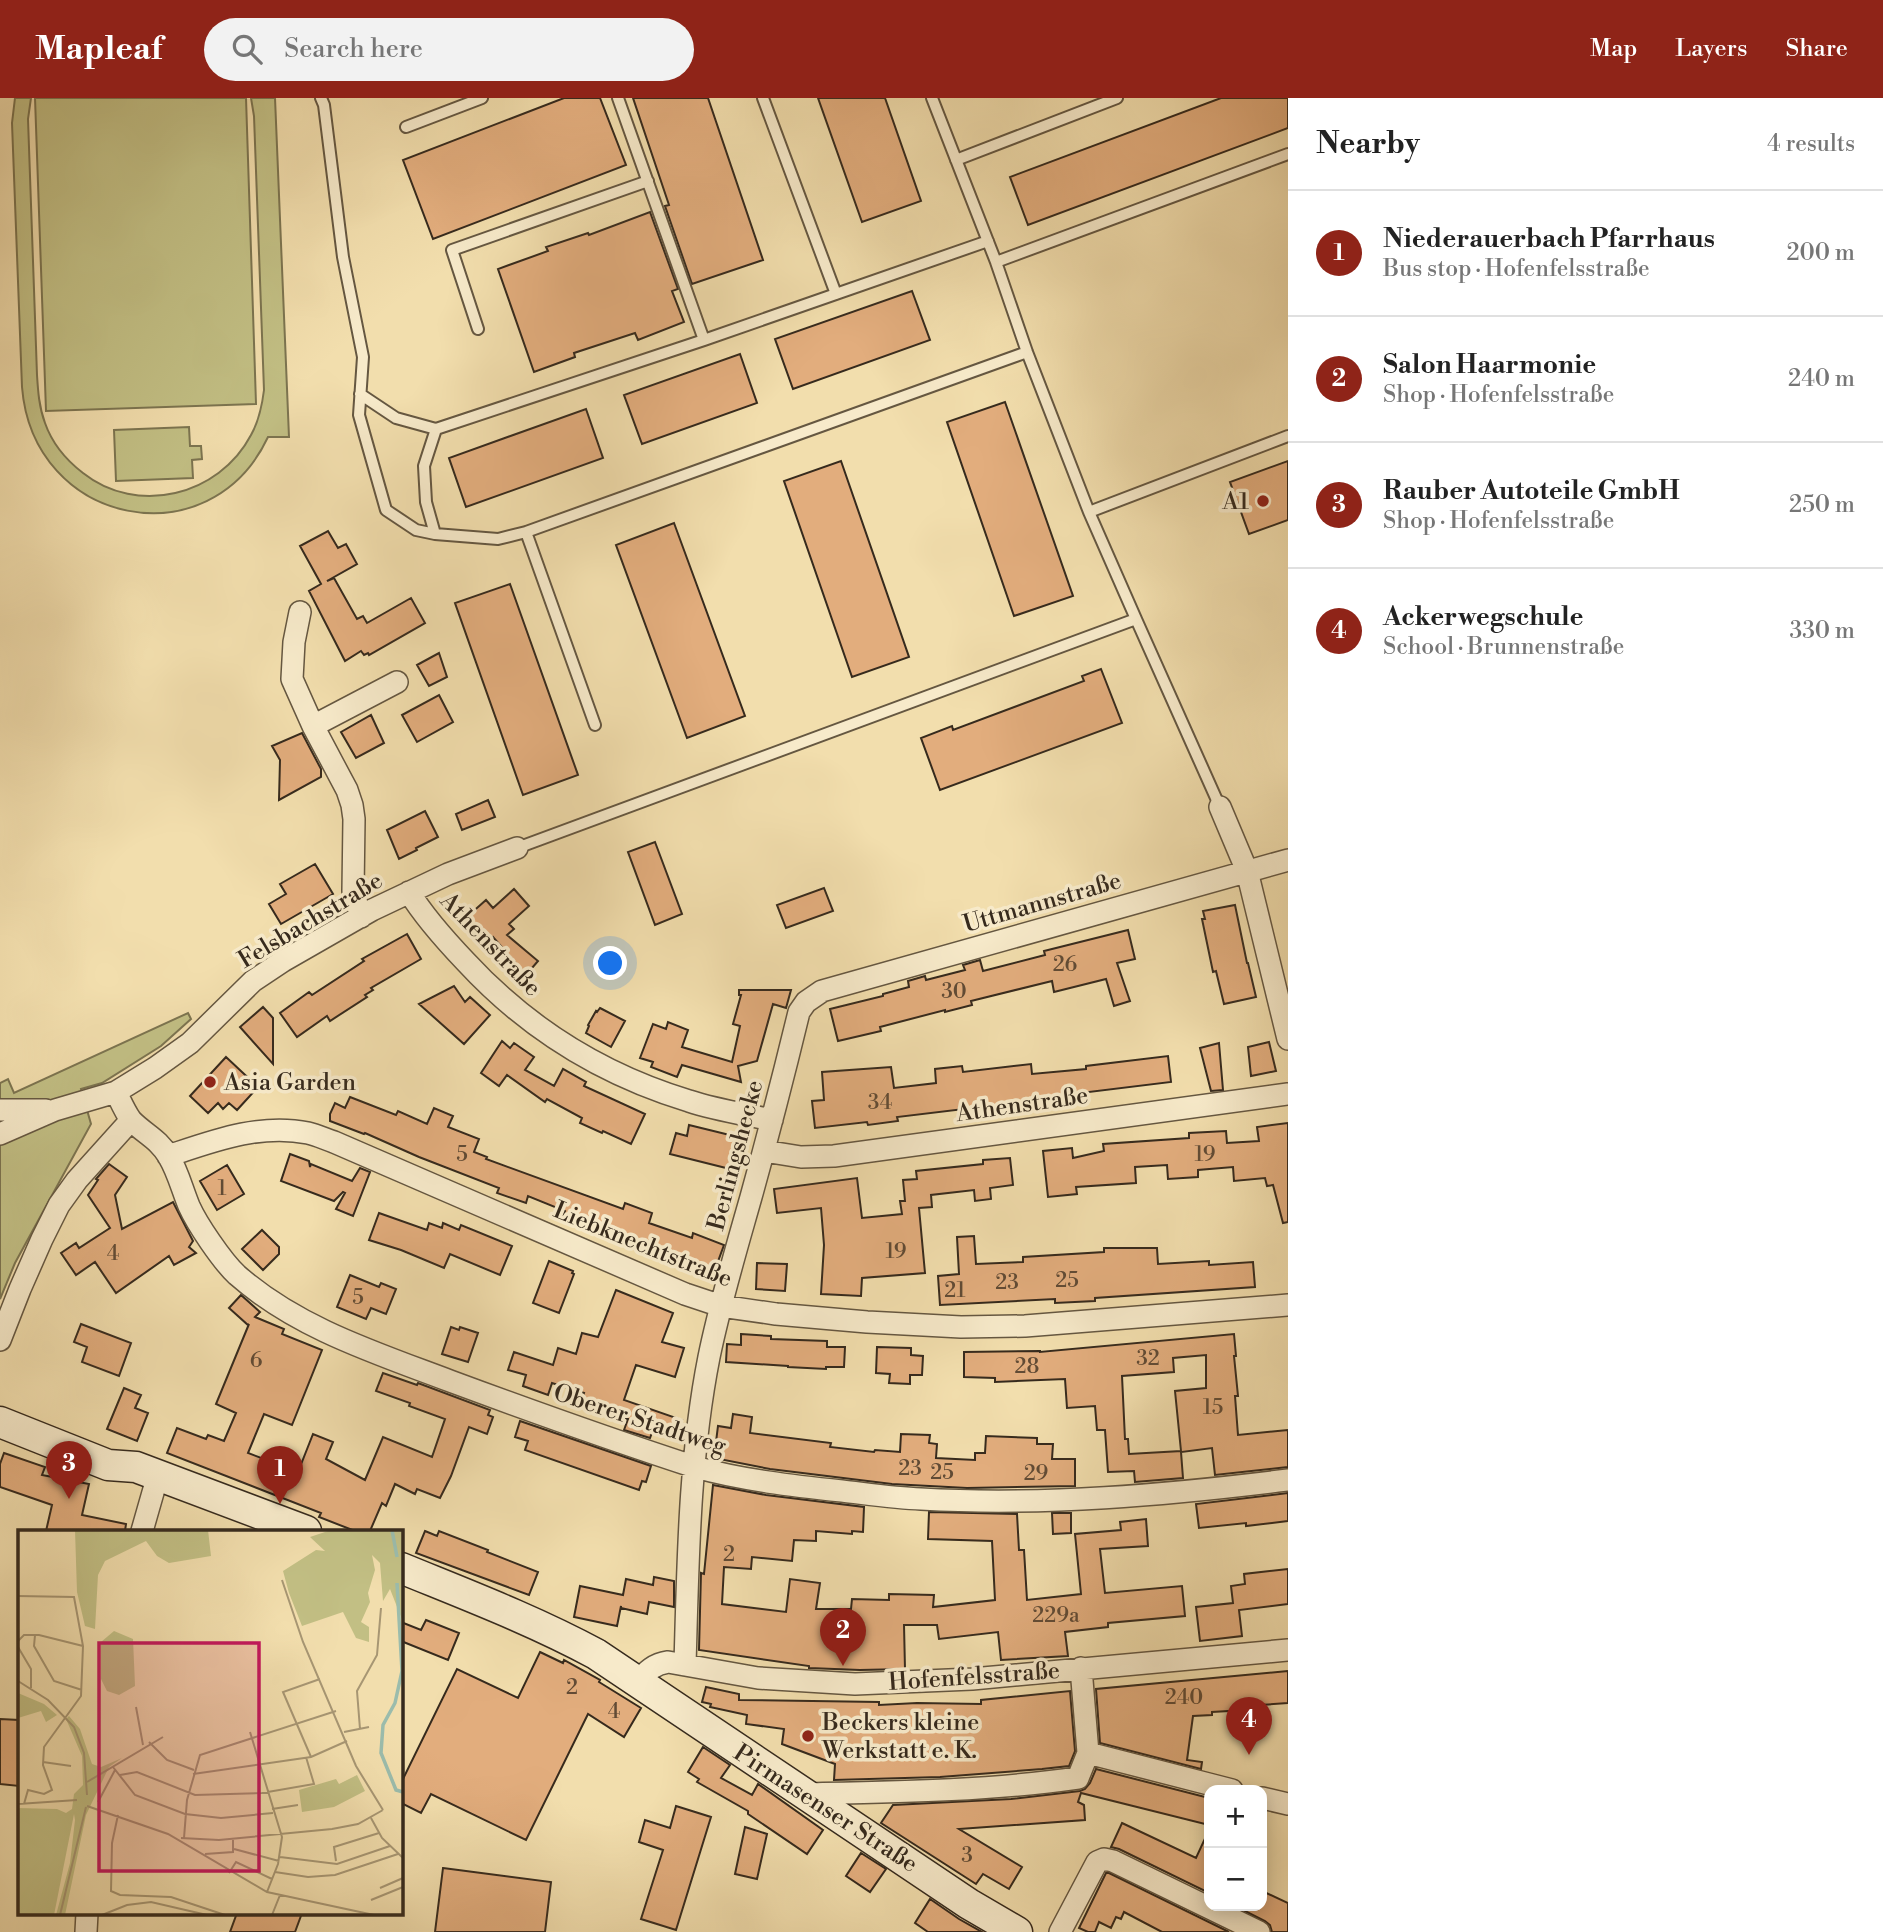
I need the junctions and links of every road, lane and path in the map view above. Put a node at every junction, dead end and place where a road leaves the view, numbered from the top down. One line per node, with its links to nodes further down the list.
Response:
1 (321, 98): 17 (lane)
2 (482, 98): 7 (lane)
3 (618, 98): 10 (lane)
4 (762, 98): 13 (lane)
5 (932, 98): 9 (lane)
6 (1117, 98): 9 (lane)
7 (406, 127)
8 (1288, 154): 12 (lane)
9 (956, 160): 11 (lane)
10 (648, 181): 14 (lane); 15 (lane)
11 (988, 241): 12 (lane); 13 (lane)
12 (996, 262): 16 (lane)
13 (835, 294): 15 (lane)
14 (478, 329)
15 (704, 340): 18 (lane)
16 (1027, 352): 20 (lane); 21 (lane)
17 (360, 394): 18 (lane); 22 (lane)
18 (436, 429): 22 (lane)
19 (1288, 436): 20 (lane)
20 (1089, 512): 24 (lane)
21 (526, 532): 22 (lane); 26 (lane)
22 (435, 534)
23 (300, 612): 27 (street)
24 (1136, 619): 28 (lane); 29 (lane)
25 (397, 682): 27 (street)
26 (595, 725)
27 (313, 726): 33 (street)
28 (1220, 807): 31 (street)
29 (517, 848): 32 (street, Felsbachstraße)
30 (1288, 860): 31 (street, Uttmannstraße)
31 (1247, 872): 34 (street, Uttmannstraße); 35 (street)
32 (409, 892): 33 (street, Felsbachstraße); 41 (street, Athenstraße)
33 (361, 917): 36 (street, Felsbachstraße)
34 (812, 997): 41 (street, Berlingshecke)
35 (1288, 1039)
36 (116, 1092): 39 (street, Felsbachstraße); 40 (street)
37 (1288, 1094): 43 (street, Athenstraße)
38 (0, 1110): 39 (street, Felsbachstraße)
39 (55, 1110): 42 (street, Felsbachstraße)
40 (131, 1120): 44 (street, Oberer Stadtweg); 47 (street)
41 (772, 1120): 43 (street, Berlingshecke)
42 (4, 1131)
43 (764, 1151): 46 (street, Berlingshecke)
44 (168, 1156): 46 (street, Liebknechtstraße); 51 (street, Oberer Stadtweg)
45 (1288, 1305): 46 (street, Liebknechtstraße)
46 (721, 1306): 51 (street, Berlingshecke)
47 (0, 1340)
48 (0, 1402): 50 (main road)
49 (0, 1422): 50 (main road)
50 (136, 1463): 53 (street); 54 (main road)
51 (695, 1467): 52 (street, Oberer Stadtweg); 57 (street, Berlingshecke)
52 (1288, 1480)
53 (142, 1530)
54 (304, 1530)
55 (402, 1569): 59 (main road)
56 (1288, 1650): 58 (street, Hofenfelsstraße)
57 (685, 1665): 58 (street, Hofenfelsstraße); 59 (street, Hofenfelsstraße)
58 (1081, 1668): 60 (street)
59 (637, 1682): 62 (main road, Pirmasenser Straße)
60 (1088, 1753): 61 (street); 62 (street)
61 (1212, 1785)
62 (802, 1794): 67 (main road, Pirmasenser Straße)
63 (1267, 1799): 64 (street)
64 (1288, 1804)
65 (87, 1914): 66 (street)
66 (86, 1932)
67 (1017, 1932)
68 (1060, 1932): 69 (street)
69 (1259, 1932)

